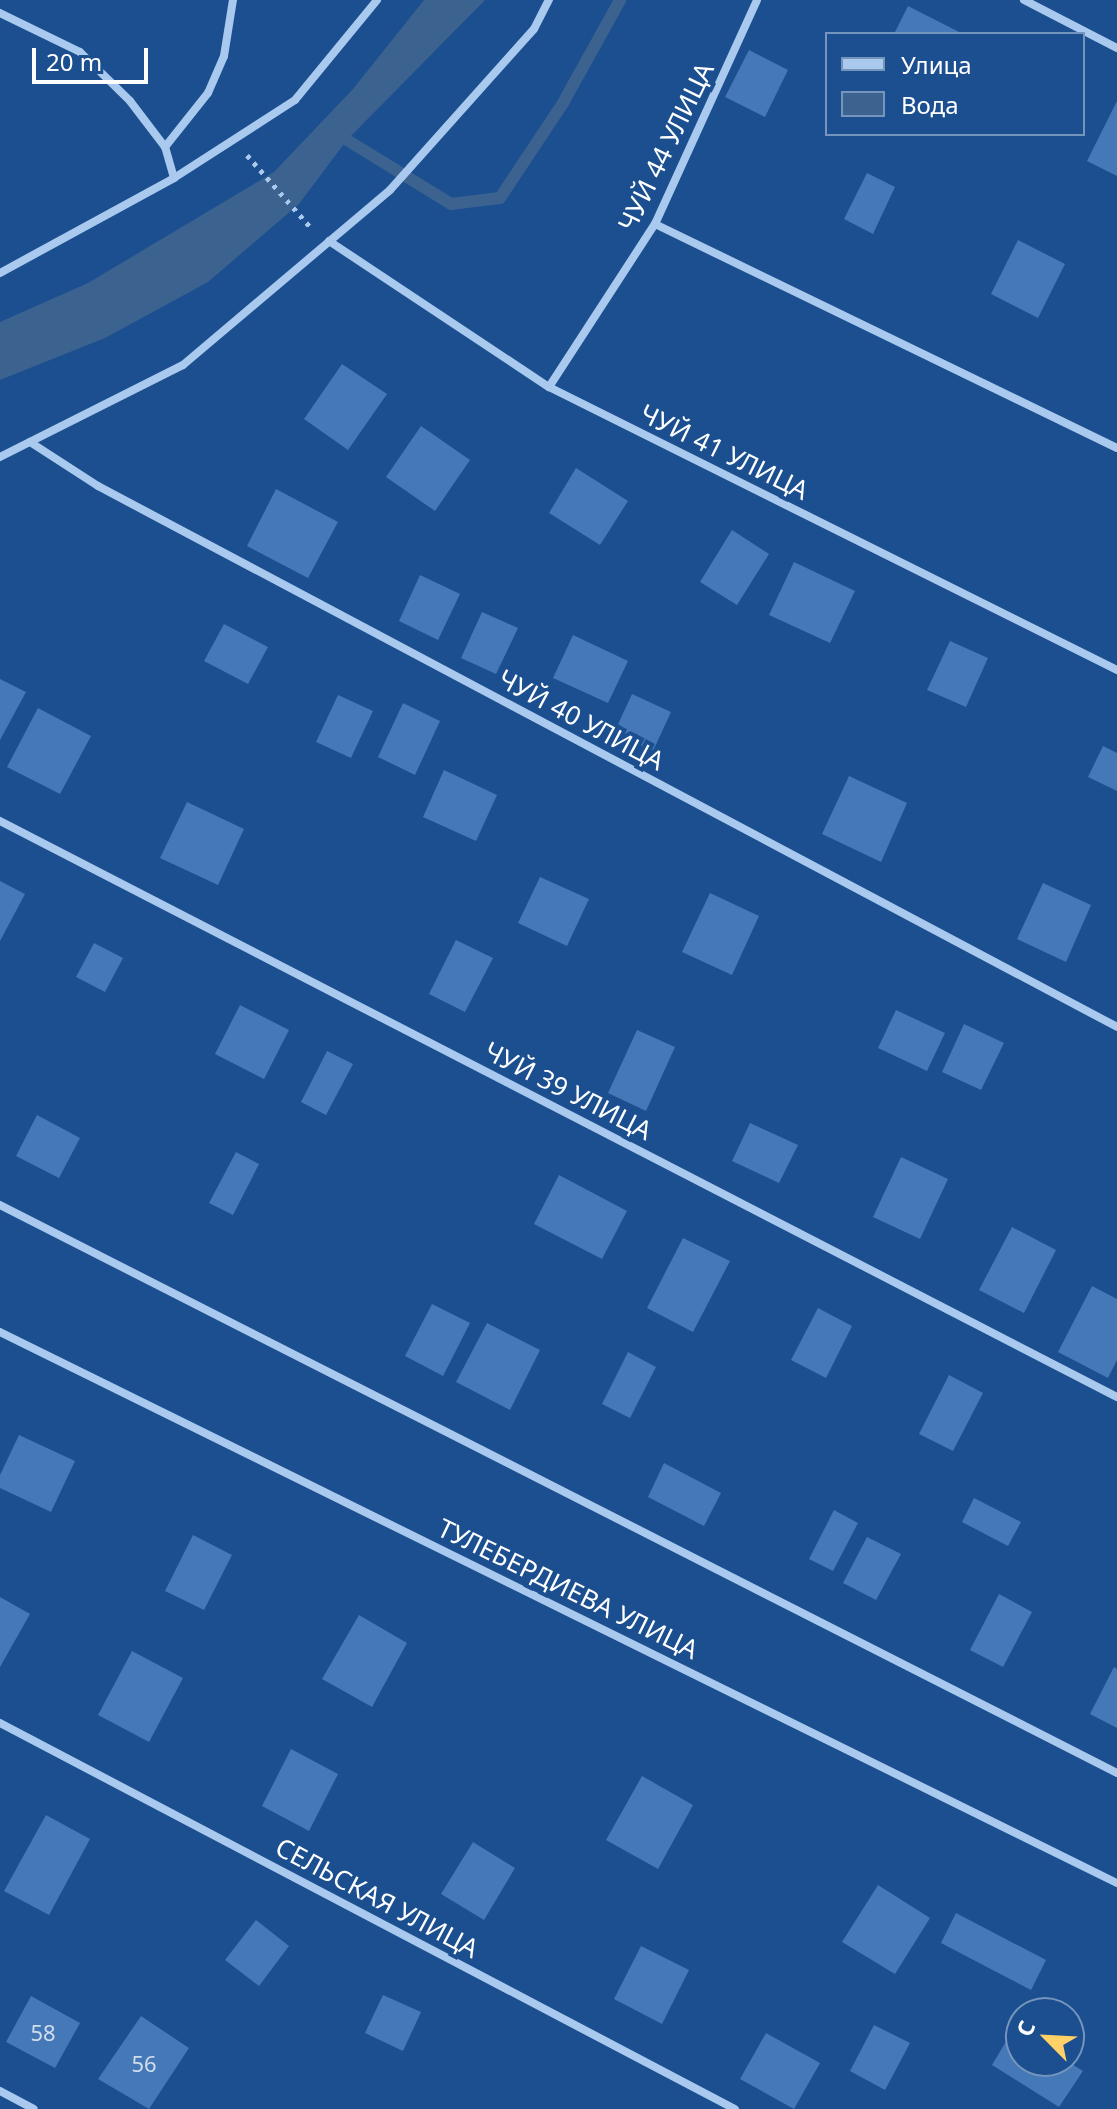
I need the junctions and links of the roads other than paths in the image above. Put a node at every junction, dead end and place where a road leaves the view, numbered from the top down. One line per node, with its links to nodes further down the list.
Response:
1 (233, 0): 8 (street)
2 (377, 0): 9 (street)
3 (549, 0): 11 (street)
4 (757, 0): 10 (street, ЧУЙ 44 УЛИЦА)
5 (1024, 0): 7 (street)
6 (0, 13): 8 (street)
7 (1117, 48)
8 (165, 147): 9 (street)
9 (174, 178): 12 (street)
10 (655, 224): 13 (street, ЧУЙ 44 УЛИЦА); 15 (street)
11 (329, 241): 13 (street, ЧУЙ 41 УЛИЦА); 14 (street)
12 (0, 273)
13 (549, 387): 17 (street, ЧУЙ 41 УЛИЦА)
14 (30, 442): 16 (street); 19 (street, ЧУЙ 40 УЛИЦА)
15 (1117, 448)
16 (0, 457)
17 (1117, 670)
18 (0, 821): 22 (street, ЧУЙ 39 УЛИЦА)
19 (1117, 1027)
20 (0, 1205): 24 (street)
21 (0, 1332): 25 (street, ТУЛЕБЕРДИЕВА УЛИЦА)
22 (1117, 1397)
23 (0, 1723): 28 (street, СЕЛЬСКАЯ УЛИЦА)
24 (1117, 1773)
25 (1117, 1883)
26 (0, 2091): 27 (street)
27 (34, 2109)
28 (735, 2109)

